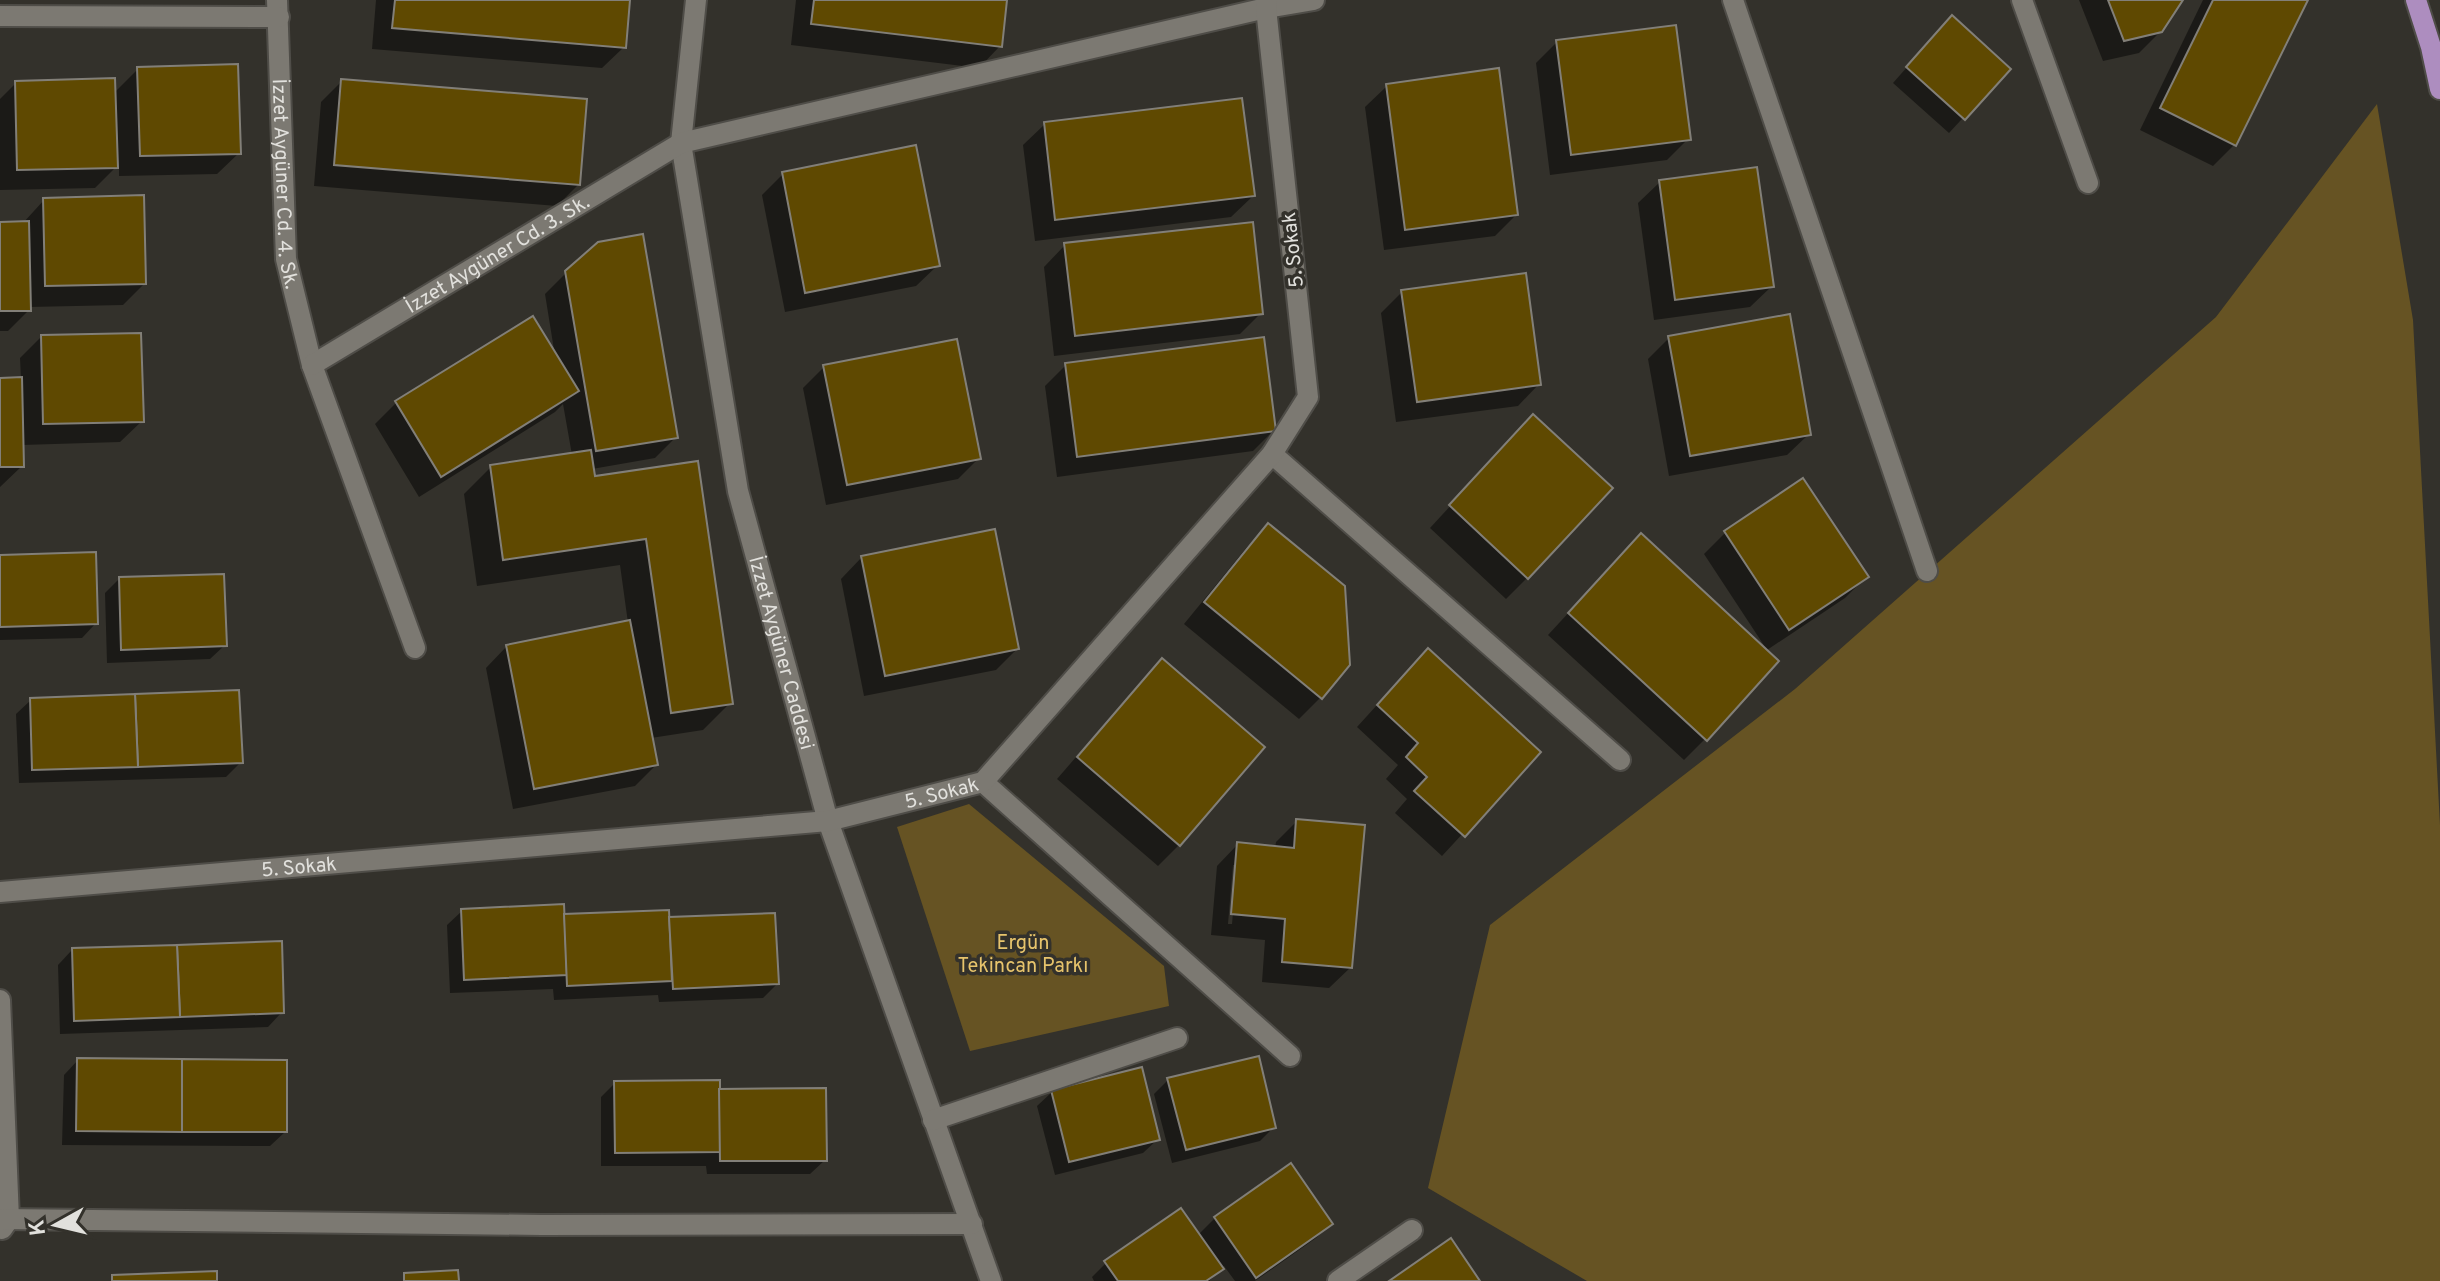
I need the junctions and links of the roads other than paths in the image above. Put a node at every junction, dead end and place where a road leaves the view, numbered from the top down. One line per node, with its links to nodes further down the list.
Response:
1 (6, 0): 8 (street)
2 (696, 0): 12 (street, İzzet Aygüner Caddesi)
3 (1314, 0): 7 (street, İzzet Aygüner Cd. 3. Sk.)
4 (1733, 0): 16 (street)
5 (2022, 0): 13 (street)
6 (2416, 0): 11 (main road)
7 (1266, 4): 12 (street, İzzet Aygüner Cd. 3. Sk.); 15 (street, 5. Sokak)
8 (0, 8)
9 (278, 9): 10 (street); 14 (street, İzzet Aygüner Cd. 4. Sk.)
10 (0, 16)
11 (2440, 89)
12 (681, 143): 14 (street, İzzet Aygüner Cd. 3. Sk.); 20 (street, İzzet Aygüner Caddesi)
13 (2088, 183)
14 (312, 365): 17 (street, İzzet Aygüner Cd. 4. Sk.)
15 (1272, 454): 18 (street); 19 (street, 5. Sokak)
16 (1927, 571)
17 (415, 648)
18 (1620, 760)
19 (983, 782): 20 (street, 5. Sokak); 24 (street)
20 (828, 821): 21 (street, 5. Sokak); 25 (street, İzzet Aygüner Caddesi)
21 (0, 892)
22 (0, 1000): 26 (street)
23 (1177, 1038): 25 (street)
24 (1290, 1056)
25 (933, 1120): 27 (street, İzzet Aygüner Caddesi)
26 (3, 1223): 27 (street)
27 (972, 1224): 29 (street, İzzet Aygüner Caddesi)
28 (1412, 1230): 30 (street)
29 (991, 1281)
30 (1338, 1281)

